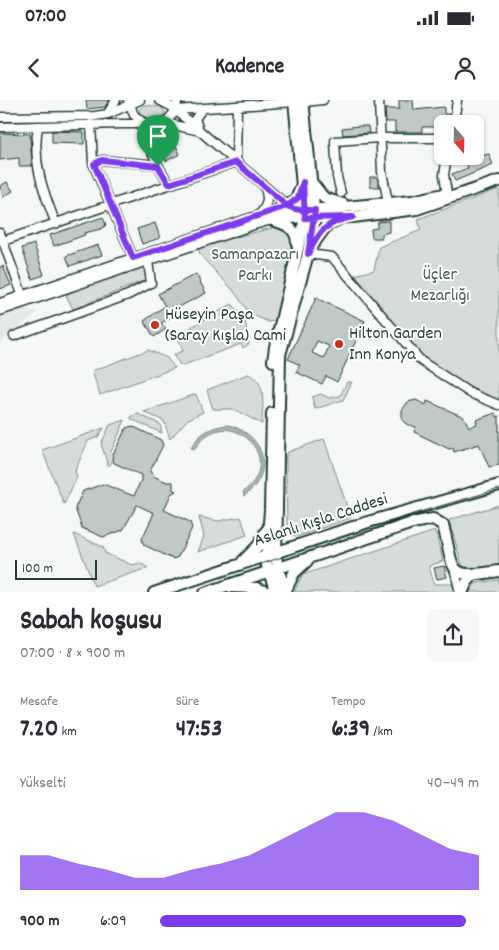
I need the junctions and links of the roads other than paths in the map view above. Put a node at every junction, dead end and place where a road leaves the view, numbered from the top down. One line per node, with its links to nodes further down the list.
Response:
1 (116, 100): 13 (street)
2 (140, 100): 9 (street)
3 (159, 100): 12 (street)
4 (178, 100): 12 (street)
5 (323, 100): 8 (street)
6 (379, 100): 22 (street)
7 (458, 100): 14 (street)
8 (299, 101): 10 (street); 30 (main road)
9 (129, 102): 13 (street); 18 (street)
10 (238, 106): 11 (street); 24 (street)
11 (202, 108): 12 (street); 21 (street)
12 (176, 110): 16 (street); 21 (street)
13 (108, 114): 15 (street)
14 (456, 115)
15 (0, 117)
16 (164, 123): 18 (street); 21 (street)
17 (91, 124): 18 (street); 19 (street); 25 (street)
18 (145, 124): 27 (street)
19 (38, 126): 20 (street); 42 (street)
20 (0, 127)
21 (200, 131): 24 (street)
22 (379, 138): 23 (street); 33 (street); 35 (street)
23 (434, 138)
24 (236, 162): 31 (street); 32 (street)
25 (94, 164): 27 (street); 36 (street)
26 (446, 165): 34 (street)
27 (158, 166): 31 (street)
28 (499, 174): 34 (main road)
29 (499, 181): 41 (main road)
30 (308, 182): 37 (main road); 38 (main road); 38 (main road)
31 (169, 184): 36 (street)
32 (263, 184): 38 (street); 39 (street)
33 (341, 192)
34 (447, 193): 35 (main road)
35 (388, 202): 37 (main road)
36 (111, 205): 42 (street); 46 (street)
37 (348, 205): 38 (main road)
38 (304, 212): 40 (main road); 40 (street); 41 (main road); 45 (main road)
39 (259, 215): 40 (street); 46 (street)
40 (273, 216): 45 (main road); 47 (street)
41 (353, 217): 45 (main road)
42 (56, 224): 43 (street)
43 (1, 237): 44 (street)
44 (3, 251): 48 (street)
45 (303, 254): 52 (street); 54 (main road); 55 (main road)
46 (133, 258): 48 (street)
47 (148, 261): 48 (street); 51 (street)
48 (23, 299): 49 (street); 50 (street)
49 (0, 303)
50 (0, 312)
51 (14, 336)
52 (499, 404)
53 (499, 484): 56 (main road, Aslanlı Kışla Caddesi)
54 (270, 510): 57 (main road); 59 (main road)
55 (277, 523): 56 (main road); 57 (main road)
56 (300, 544): 57 (main road, Aslanlı Kışla Caddesi)
57 (271, 553): 59 (main road, Aslanlı Kışla Caddesi); 61 (main road)
58 (314, 556): 60 (main road, Aslanlı Kışla Caddesi); 61 (main road, Aslanlı Kışla Caddesi); 69 (main road)
59 (238, 564): 65 (main road, Aslanlı Kışla Caddesi)
60 (454, 567): 63 (main road); 70 (street)
61 (273, 571): 64 (main road, Aslanlı Kışla Caddesi); 68 (main road); 69 (main road)
62 (499, 571): 63 (main road)
63 (474, 575): 70 (main road)
64 (218, 590): 66 (main road, Aslanlı Kışla Caddesi); 67 (main road)
65 (154, 592)
66 (205, 592)
67 (270, 592)
68 (276, 592)
69 (285, 592)
70 (461, 592)

